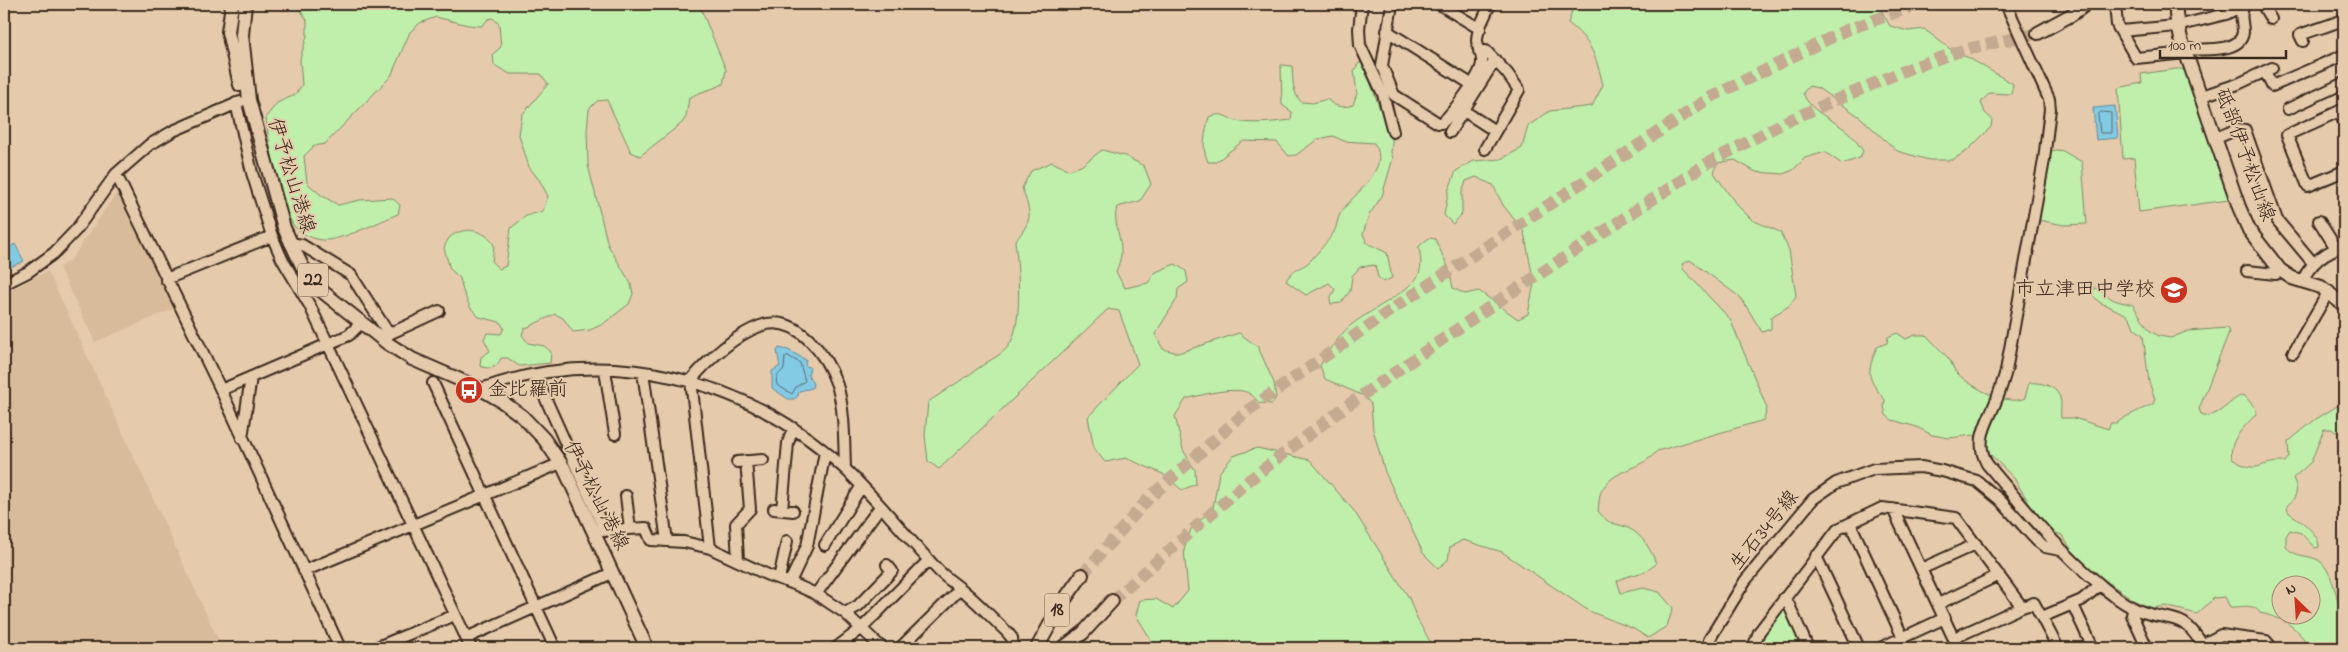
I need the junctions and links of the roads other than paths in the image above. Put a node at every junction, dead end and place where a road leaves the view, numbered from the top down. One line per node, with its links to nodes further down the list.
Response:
1 (232, 4): 28 (main road, 伊予松山港線 / 22)
2 (246, 4): 28 (main road, 伊予松山港線 / 22)
3 (1362, 4): 35 (street)
4 (1392, 4): 17 (street)
5 (1439, 4): 16 (street)
6 (1490, 4): 16 (street)
7 (2006, 4): 89 (street)
8 (2086, 4): 19 (main road)
9 (2115, 4): 18 (street)
10 (2176, 4): 15 (main road, 砥部伊予松山線)
11 (2262, 4): 13 (street)
12 (2244, 5): 15 (street); 22 (street)
13 (2271, 19)
14 (2344, 19): 20 (street)
15 (2177, 26): 18 (street); 22 (main road, 砥部伊予松山線)
16 (1480, 29): 21 (street)
17 (1388, 31): 26 (street); 26 (street)
18 (2121, 31): 22 (street)
19 (2038, 33)
20 (2303, 42)
21 (1479, 51): 24 (street); 26 (street)
22 (2185, 51): 27 (main road, 砥部伊予松山線)
23 (2344, 55): 27 (street)
24 (1495, 60): 32 (street); 34 (street)
25 (2344, 83): 30 (street)
26 (1471, 84)
27 (2202, 96): 37 (main road, 砥部伊予松山線)
28 (249, 100): 29 (street); 43 (main road, 伊予松山港線 / 22)
29 (236, 103): 39 (street); 42 (street)
30 (2288, 109)
31 (2342, 110): 33 (street); 40 (street)
32 (1464, 111): 34 (street); 36 (street)
33 (2344, 122)
34 (1495, 131): 38 (street)
35 (1393, 132)
36 (1450, 132)
37 (2216, 138): 45 (street); 46 (main road, 砥部伊予松山線)
38 (1486, 149)
39 (116, 174): 48 (street); 50 (street)
40 (2343, 175)
41 (2319, 220): 44 (street)
42 (272, 236): 48 (street); 56 (street)
43 (290, 244): 54 (main road, 伊予松山港線 / 22); 55 (street)
44 (2340, 247): 45 (street)
45 (2313, 262): 49 (street)
46 (2280, 270): 47 (street); 49 (main road, 砥部伊予松山線)
47 (2247, 271)
48 (166, 280): 65 (street)
49 (2302, 281): 51 (main road, 砥部伊予松山線)
50 (4, 284)
51 (2329, 291): 52 (main road, 砥部伊予松山線); 57 (street)
52 (2344, 305)
53 (439, 311): 55 (street)
54 (362, 323): 55 (main road, 伊予松山港線 / 22); 56 (street)
55 (387, 338): 64 (main road, 伊予松山港線 / 22)
56 (328, 344): 61 (street); 81 (street)
57 (2293, 353)
58 (605, 370): 59 (street); 60 (street); 67 (street)
59 (643, 372): 62 (street); 85 (street)
60 (535, 375): 64 (street); 69 (street)
61 (251, 377): 65 (street); 68 (street)
62 (691, 380): 66 (street); 73 (street); 88 (street)
63 (433, 384): 75 (street)
64 (481, 389): 71 (main road, 伊予松山港線 / 22)
65 (221, 390): 68 (street)
66 (793, 428): 70 (street); 79 (street)
67 (615, 434)
68 (242, 438): 95 (street)
69 (565, 443): 71 (street); 83 (street)
70 (825, 452): 73 (street); 100 (street)
71 (557, 457): 75 (street); 83 (main road, 伊予松山港線 / 22)
72 (763, 460): 91 (street)
73 (845, 469): 74 (street)
74 (861, 487): 77 (street); 87 (street)
75 (484, 495): 81 (street); 108 (street)
76 (626, 496): 82 (street)
77 (880, 507): 92 (street); 103 (street)
78 (1893, 509): 80 (street); 86 (street); 94 (street)
79 (793, 511)
80 (1850, 523): 90 (street); 117 (street)
81 (413, 525): 95 (street); 112 (street)
82 (630, 529): 83 (street); 85 (street)
83 (599, 531): 96 (main road, 伊予松山港線 / 22)
84 (787, 540): 99 (street)
85 (666, 541): 88 (street)
86 (1976, 544): 94 (street); 98 (street)
87 (825, 546)
88 (710, 548): 91 (street)
89 (2060, 550): 101 (street); 131 (street, 生石34号線)
90 (1816, 556): 104 (street); 134 (street)
91 (738, 560): 99 (street)
92 (929, 560): 102 (street); 115 (street)
93 (886, 565): 111 (street)
94 (1921, 569): 106 (street)
95 (304, 571): 120 (street)
96 (612, 573): 108 (street); 124 (main road, 伊予松山港線 / 22)
97 (1082, 575): 129 (main road, 18)
98 (1999, 575): 106 (street); 109 (street)
99 (779, 579): 100 (street)
100 (790, 582): 103 (street)
101 (2100, 585): 107 (street); 110 (street)
102 (960, 589): 127 (street); 128 (street)
103 (816, 594): 111 (street)
104 (1784, 598): 132 (street); 133 (street)
105 (1112, 601): 130 (main road, 18)
106 (1938, 604): 114 (street)
107 (2073, 605): 113 (street); 138 (street)
108 (536, 607): 116 (street); 123 (street)
109 (2022, 607): 113 (street); 118 (street)
110 (2134, 608): 119 (street); 139 (street)
111 (845, 613): 115 (street)
112 (455, 615): 116 (street); 121 (street)
113 (2042, 617): 137 (street)
114 (1945, 618): 117 (street); 118 (street)
115 (862, 628): 125 (street); 126 (street)
116 (466, 638): 122 (street)
117 (1903, 638): 135 (street)
118 (1954, 638): 136 (street)
119 (2203, 647): 140 (street)
120 (340, 648)
121 (375, 648)
122 (471, 648)
123 (556, 648)
124 (647, 648)
125 (836, 648)
126 (882, 648)
127 (900, 648)
128 (1013, 648)
129 (1037, 648)
130 (1062, 648)
131 (1708, 648)
132 (1753, 648)
133 (1808, 648)
134 (1859, 648)
135 (1880, 648)
136 (1958, 648)
137 (2058, 648)
138 (2093, 648)
139 (2147, 648)
140 (2272, 648)

